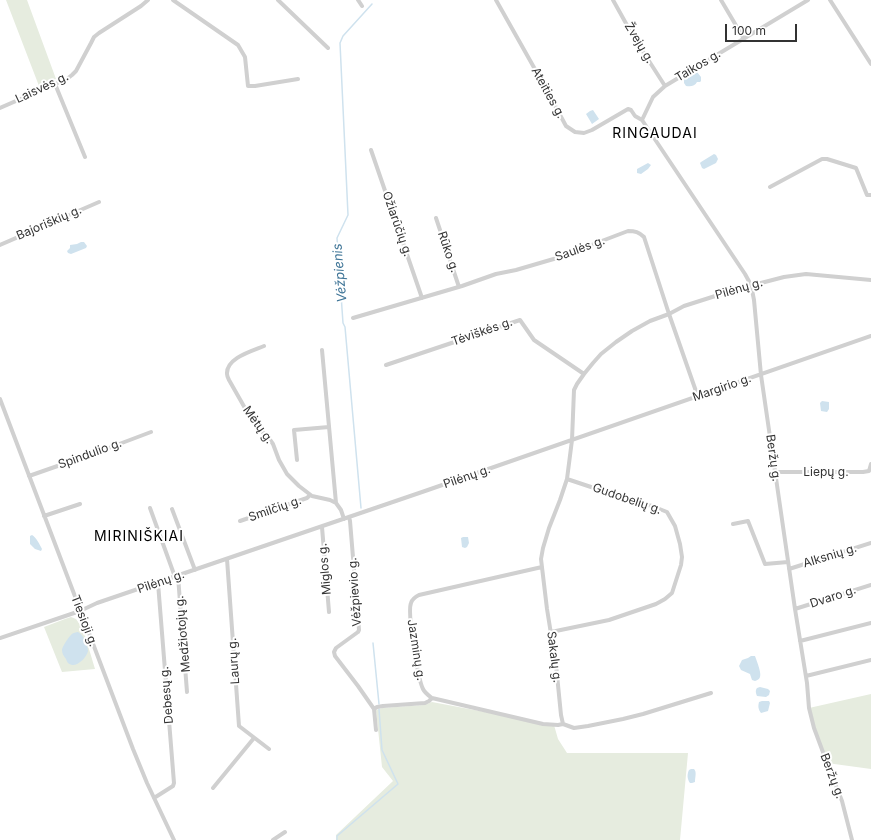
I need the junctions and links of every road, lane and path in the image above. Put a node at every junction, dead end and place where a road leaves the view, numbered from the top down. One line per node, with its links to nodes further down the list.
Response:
1 (148, 0): 15 (street, Laisvės g.)
2 (173, 0): 14 (street)
3 (278, 0): 12 (street)
4 (358, 0): 10 (street)
5 (496, 0): 18 (street, Ateities g.)
6 (613, 0): 16 (street, Žvejų g.)
7 (720, 0): 11 (street)
8 (808, 0): 11 (street, Taikos g.)
9 (830, 0): 13 (street)
10 (362, 6)
11 (744, 39): 16 (street, Taikos g.)
12 (328, 48)
13 (871, 64)
14 (298, 79)
15 (55, 84): 17 (street, Laisvės g.); 21 (street)
16 (665, 86): 19 (street, Taikos g.)
17 (0, 108)
18 (628, 109): 19 (street, Beržų g.)
19 (642, 120): 28 (street, Beržų g.)
20 (371, 150): 30 (street, Ožiarūčių g.)
21 (85, 157)
22 (770, 187): 23 (street)
23 (871, 195)
24 (99, 202): 26 (street, Bajoriškių g.)
25 (436, 218): 29 (street, Rūko g.)
26 (0, 245)
27 (871, 280): 28 (street, Pilėnų g.)
28 (751, 285): 31 (street, Pilėnų g.); 38 (street, Beržų g.)
29 (459, 287): 30 (street, Saulės g.); 31 (street, Saulės g.)
30 (422, 298): 32 (street, Saulės g.)
31 (669, 314): 37 (street, Pilėnų g.); 39 (street, Saulės g.)
32 (353, 318)
33 (871, 336): 38 (street, Margirio g.)
34 (264, 346): 50 (street, Mėtų g.)
35 (322, 350): 41 (street)
36 (386, 365): 37 (street, Tėviškės g.)
37 (584, 374): 43 (street, Pilėnų g.)
38 (761, 375): 39 (street, Margirio g.); 47 (street, Beržų g.)
39 (698, 397): 43 (street, Margirio g.)
40 (0, 399): 48 (street, Tiesioji g.)
41 (329, 427): 44 (street); 51 (street)
42 (151, 432): 48 (street, Spindulio g.)
43 (572, 440): 49 (street, Sakalų g.); 56 (street, Pilėnų g.)
44 (297, 460)
45 (871, 464): 46 (street, Liepų g.)
46 (870, 471): 47 (street, Liepų g.)
47 (775, 472): 63 (street, Beržų g.)
48 (29, 476): 55 (street, Tiesioji g.)
49 (567, 479): 64 (street, Sakalų g.); 74 (street, Gudobelių g.)
50 (310, 495): 51 (street, Mėtų g.); 58 (street, Smilčių g.)
51 (336, 503): 57 (street)
52 (80, 504): 55 (street)
53 (150, 508): 67 (street, Medžiotojų g.)
54 (172, 509): 66 (street)
55 (44, 516): 71 (street, Tiesioji g.)
56 (349, 517): 57 (street, Pilėnų g.); 82 (street, Vėžpievio g.)
57 (344, 519): 60 (street, Pilėnų g.)
58 (240, 521)
59 (733, 524): 63 (street)
60 (322, 527): 62 (street, Pilėnų g.); 72 (street, Miglos g.)
61 (871, 544): 65 (street, Alksnių g.)
62 (227, 559): 66 (street, Pilėnų g.); 85 (street, Laurų g.)
63 (788, 562): 65 (street, Beržų g.)
64 (542, 567): 74 (street, Sakalų g.); 81 (street, Jazminų g.)
65 (789, 569): 70 (street, Beržų g.)
66 (195, 570): 67 (street, Pilėnų g.)
67 (176, 576): 68 (street, Pilėnų g.); 79 (street, Medžiotojų g.)
68 (158, 583): 71 (street, Pilėnų g.); 88 (street, Debesų g.)
69 (871, 584): 70 (street, Dvaro g.)
70 (795, 609): 76 (street, Beržų g.)
71 (80, 610): 75 (street, Pilėnų g.); 88 (street, Tiesioji g.)
72 (329, 612)
73 (871, 622): 76 (street)
74 (551, 632): 83 (street, Sakalų g.)
75 (0, 638)
76 (800, 641): 78 (street, Beržų g.)
77 (871, 660): 78 (street)
78 (806, 676): 92 (street, Beržų g.)
79 (188, 692)
80 (711, 692): 83 (street)
81 (432, 698): 82 (street); 83 (street)
82 (374, 709): 84 (street)
83 (562, 724)
84 (376, 730)
85 (254, 738): 86 (street, Laurų g.); 87 (street)
86 (269, 749)
87 (213, 788)
88 (154, 798): 90 (street, Tiesioji g.)
89 (285, 832): 91 (street)
90 (174, 840)
91 (273, 840)
92 (852, 840)

